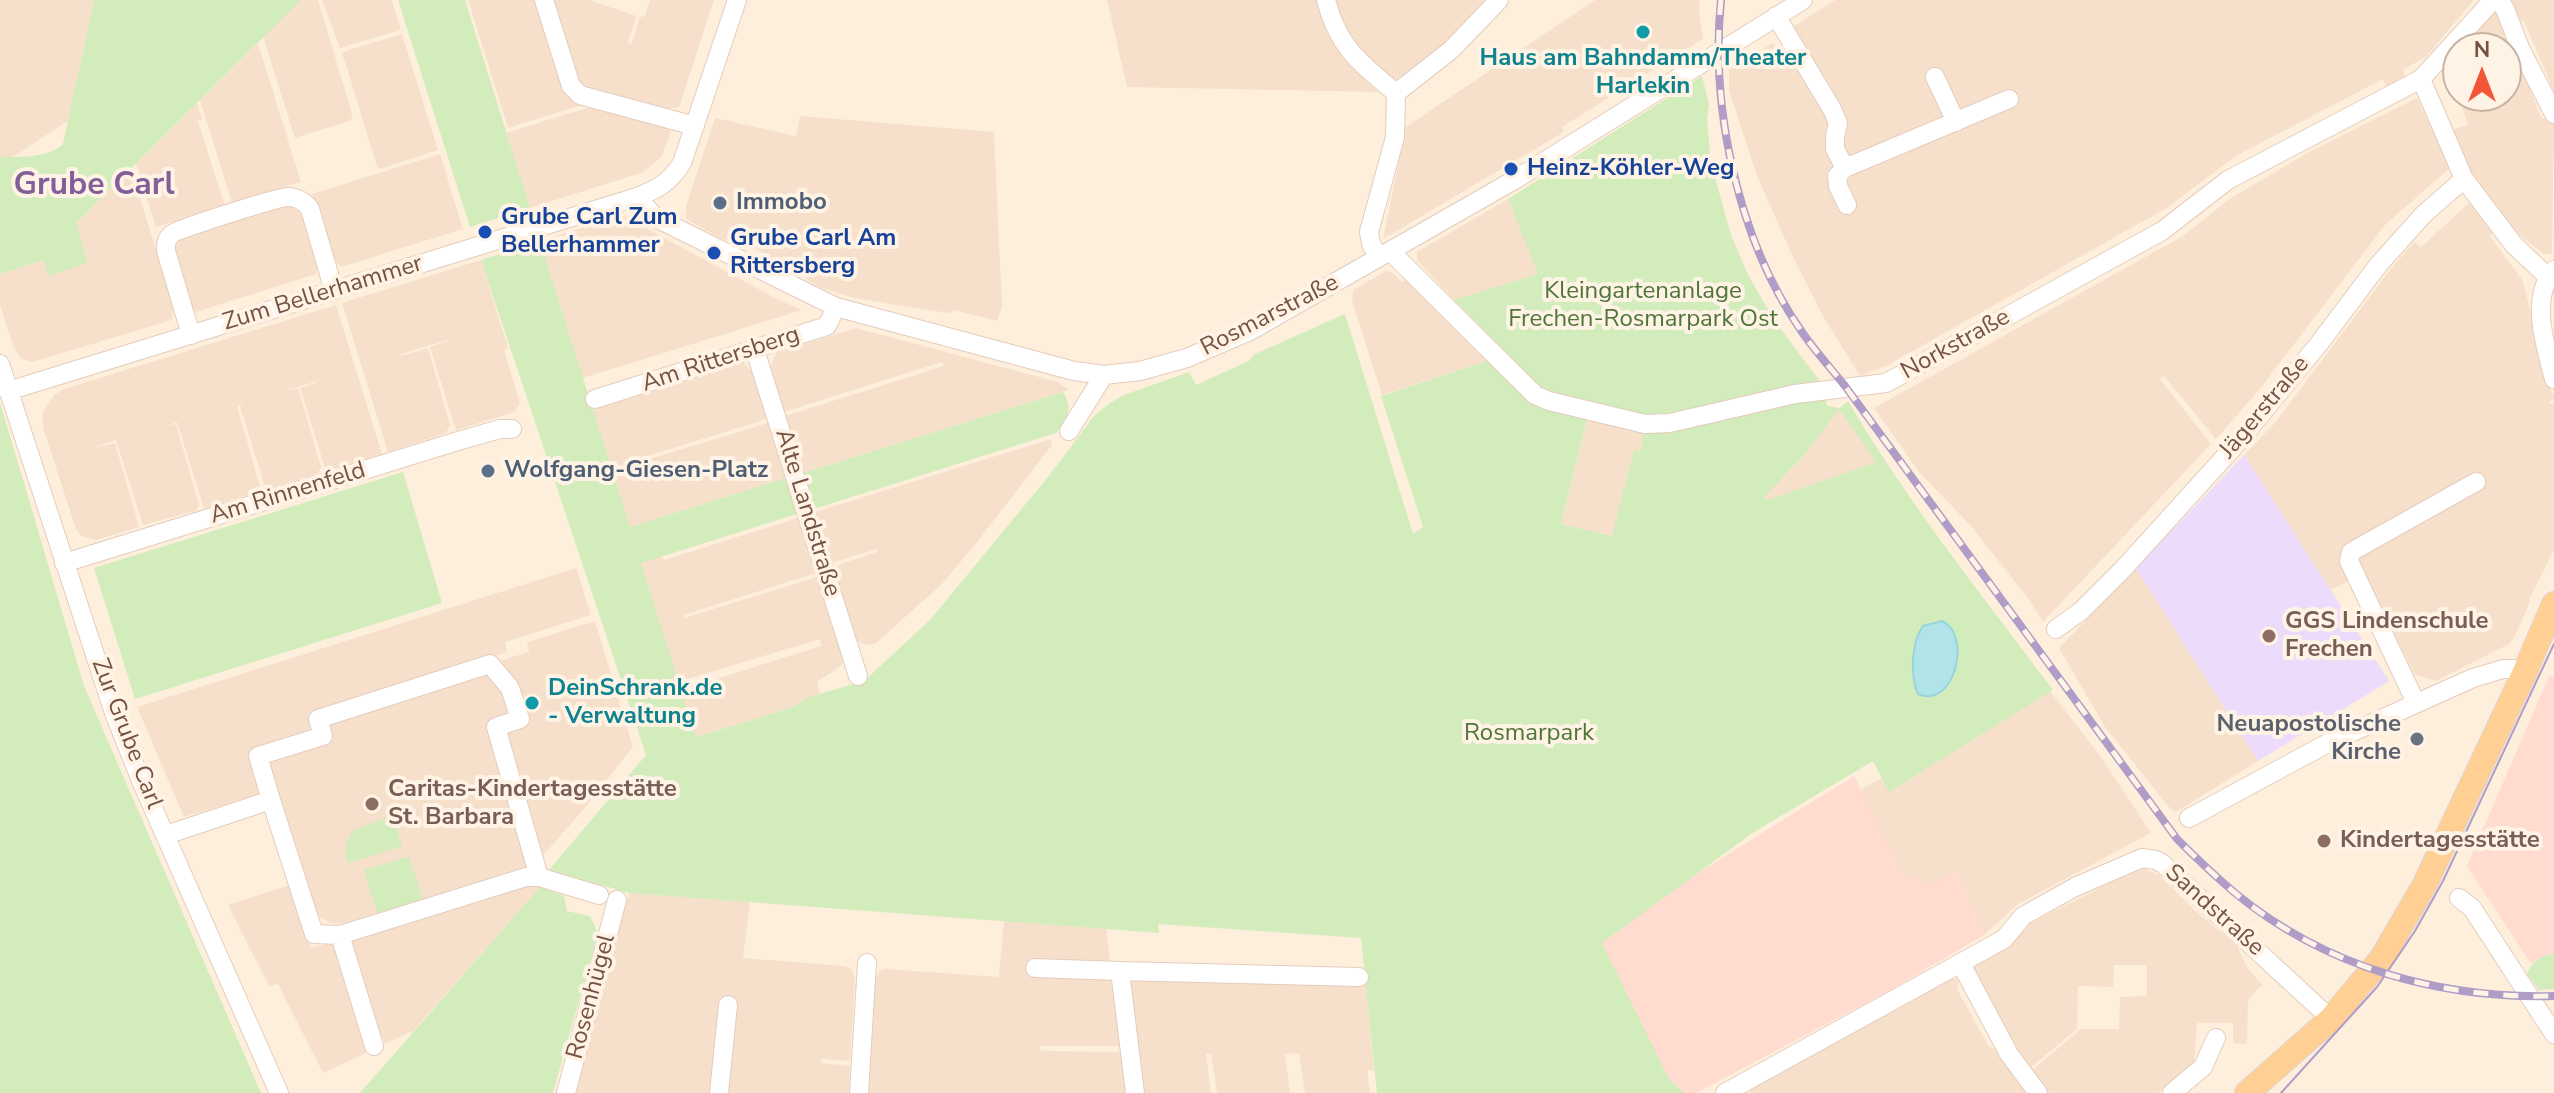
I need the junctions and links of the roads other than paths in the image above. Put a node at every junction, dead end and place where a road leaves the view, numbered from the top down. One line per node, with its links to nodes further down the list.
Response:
1 (544, 0): 14 (street)
2 (737, 0): 14 (street, Zum Bellerhammer)
3 (1326, 0): 10 (street)
4 (1499, 0): 10 (street)
5 (1803, 0): 7 (street, Rosmarstraße)
6 (2496, 0): 9 (street, Norkstraße); 12 (street)
7 (1776, 16): 15 (street); 19 (street, Rosmarstraße)
8 (1935, 77): 13 (street)
9 (2421, 79): 16 (street); 19 (street, Norkstraße)
10 (1396, 93): 19 (street)
11 (2009, 99): 13 (street)
12 (2554, 114)
13 (1956, 122): 15 (street)
14 (695, 126): 17 (street, Zum Bellerhammer)
15 (1845, 168): 18 (street)
16 (2464, 179): 20 (street); 35 (street, Jägerstraße)
17 (637, 197): 21 (street, Zum Bellerhammer); 22 (street, Rosmarstraße)
18 (1847, 205)
19 (1385, 254): 26 (street, Rosmarstraße)
20 (2551, 273): 27 (street)
21 (334, 291): 23 (street, Zum Bellerhammer); 23 (street)
22 (836, 307): 24 (street, Am Rittersberg); 26 (street, Rosmarstraße)
23 (191, 335): 28 (street, Zum Bellerhammer)
24 (755, 350): 29 (street, Am Rittersberg); 37 (street, Alte Landstraße)
25 (0, 364): 28 (street, Zur Grube Carl)
26 (1104, 375): 31 (street)
27 (2554, 379)
28 (8, 391): 33 (street, Zur Grube Carl)
29 (595, 399)
30 (512, 429): 33 (street, Am Rinnenfeld)
31 (1069, 431)
32 (2476, 482): 38 (street)
33 (64, 563): 41 (street, Zur Grube Carl)
34 (2554, 604): 36 (main road)
35 (2056, 629)
36 (2524, 674): 38 (street); 51 (main road)
37 (858, 676)
38 (2416, 703): 40 (street)
39 (271, 800): 41 (street); 42 (street); 44 (street)
40 (2189, 818)
41 (166, 835): 56 (street, Zur Grube Carl)
42 (539, 877): 44 (street); 57 (street, Rosenhügel)
43 (2459, 898): 52 (street)
44 (340, 935): 54 (street)
45 (867, 963): 59 (street)
46 (1961, 964): 51 (street, Sandstraße); 55 (street, Sandstraße); 61 (street)
47 (1035, 968): 48 (street)
48 (1120, 971): 49 (street); 60 (street)
49 (1359, 977)
50 (728, 1005): 58 (street)
51 (2331, 1019): 63 (main road)
52 (2554, 1034)
53 (2216, 1038): 62 (street)
54 (374, 1046)
55 (1734, 1091)
56 (279, 1093)
57 (566, 1093)
58 (719, 1093)
59 (859, 1093)
60 (1135, 1093)
61 (2038, 1093)
62 (2172, 1093)
63 (2247, 1093)

